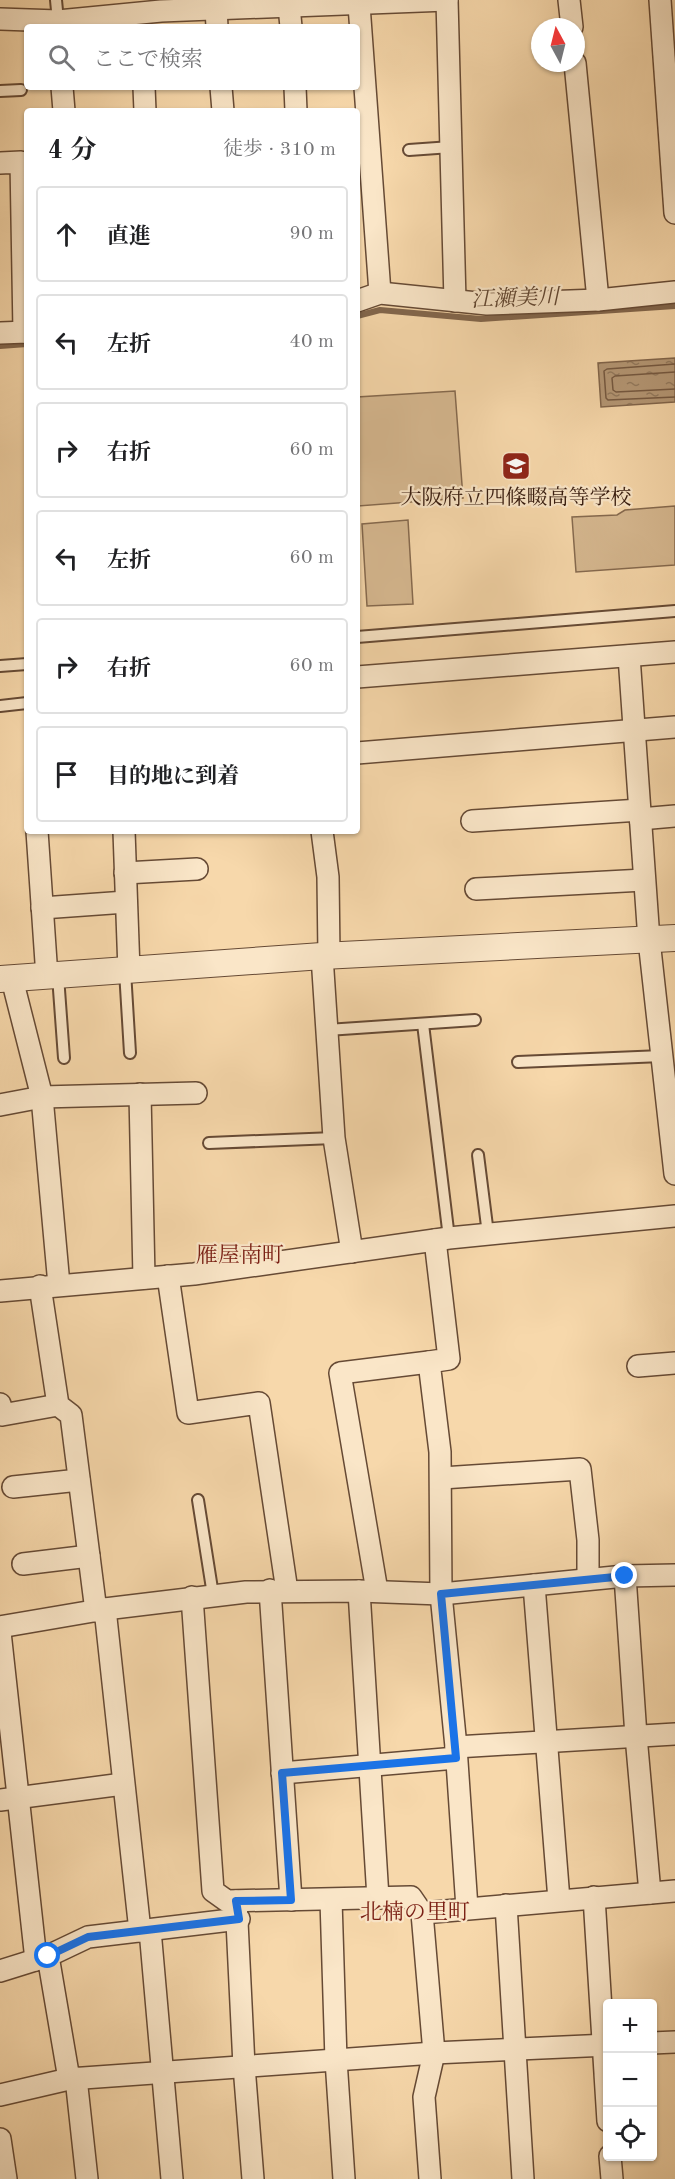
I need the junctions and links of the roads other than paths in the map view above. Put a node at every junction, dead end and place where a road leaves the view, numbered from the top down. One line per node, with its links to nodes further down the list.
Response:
1 (447, 0): 6 (street); 25 (street)
2 (569, 0): 10 (street)
3 (660, 0): 28 (street)
4 (259, 3): 7 (street); 9 (street)
5 (160, 5): 9 (street); 12 (street)
6 (359, 5): 7 (street); 31 (street)
7 (289, 6): 13 (street)
8 (57, 16): 11 (street); 12 (street)
9 (217, 17)
10 (571, 18)
11 (0, 19)
12 (139, 20)
13 (291, 24)
14 (576, 72): 33 (street)
15 (21, 90): 20 (lane)
16 (62, 90): 21 (street)
17 (144, 90): 22 (street)
18 (221, 90): 23 (street)
19 (295, 90): 24 (street)
20 (0, 91)
21 (64, 108)
22 (145, 108)
23 (223, 108)
24 (296, 108)
25 (451, 147): 26 (lane); 34 (street)
26 (409, 150)
27 (0, 163): 29 (street)
28 (675, 213)
29 (24, 264)
30 (675, 292): 33 (street)
31 (380, 293): 32 (street); 34 (street)
32 (360, 299)
33 (598, 300): 34 (street)
34 (455, 301)
35 (24, 332): 36 (street)
36 (0, 333)
37 (675, 610): 38 (lane)
38 (360, 637)
39 (675, 652): 40 (street)
40 (629, 656): 43 (street); 47 (street)
41 (24, 664): 42 (lane)
42 (0, 666)
43 (360, 677)
44 (24, 704): 45 (lane)
45 (0, 706)
46 (675, 727): 47 (street)
47 (634, 730): 48 (street); 49 (street)
48 (360, 753)
49 (640, 815): 50 (street); 51 (street); 57 (street)
50 (675, 816)
51 (472, 822)
52 (37, 834): 60 (street)
53 (124, 834): 56 (street)
54 (322, 834): 63 (street)
55 (197, 869): 56 (street)
56 (125, 873): 59 (street)
57 (644, 880): 58 (street); 62 (street)
58 (476, 889)
59 (126, 902): 60 (street); 64 (street)
60 (42, 908): 65 (street)
61 (675, 938): 62 (street)
62 (648, 940): 63 (street); 69 (street)
63 (325, 956): 64 (street); 70 (street)
64 (127, 971): 65 (street); 71 (lane)
65 (52, 976): 66 (street); 73 (lane)
66 (6, 979): 77 (street)
67 (476, 1020): 68 (lane)
68 (423, 1024): 70 (lane); 85 (lane)
69 (667, 1028): 72 (street)
70 (327, 1030): 79 (street)
71 (130, 1053)
72 (662, 1056): 74 (lane); 82 (street)
73 (64, 1058)
74 (518, 1062)
75 (196, 1093): 76 (street)
76 (140, 1094): 77 (street); 88 (street)
77 (42, 1097): 78 (street); 89 (street)
78 (0, 1105)
79 (334, 1138): 80 (lane); 86 (street)
80 (209, 1143)
81 (478, 1155): 84 (lane)
82 (675, 1174)
83 (675, 1216): 84 (street)
84 (488, 1234): 85 (street)
85 (442, 1239): 86 (street); 91 (street)
86 (352, 1252): 87 (street)
87 (168, 1276): 88 (street); 106 (street)
88 (144, 1278): 89 (street)
89 (50, 1285): 90 (street); 95 (street)
90 (0, 1291)
91 (429, 1362): 96 (street); 107 (street)
92 (675, 1363): 93 (street)
93 (638, 1366)
94 (0, 1404): 95 (street)
95 (58, 1405): 97 (street)
96 (442, 1478): 104 (street); 108 (street)
97 (79, 1480): 98 (street); 100 (street)
98 (13, 1486)
99 (198, 1500): 109 (lane)
100 (88, 1556): 101 (street); 111 (street)
101 (22, 1564)
102 (675, 1575): 103 (street)
103 (625, 1576): 104 (street); 115 (street)
104 (588, 1579): 105 (street)
105 (534, 1585): 108 (street); 116 (street)
106 (279, 1590): 107 (street); 109 (street); 119 (street)
107 (368, 1591): 108 (street); 118 (street)
108 (441, 1594): 117 (street)
109 (213, 1595): 110 (street)
110 (192, 1597): 111 (street); 131 (street)
111 (100, 1610): 112 (street); 120 (street)
112 (0, 1627)
113 (0, 1632): 121 (street)
114 (675, 1734): 115 (street)
115 (636, 1736): 116 (street); 123 (street)
116 (546, 1740): 117 (street); 128 (street)
117 (456, 1752): 118 (street); 130 (street)
118 (369, 1765): 119 (street); 125 (street)
119 (282, 1773): 126 (street)
120 (123, 1784): 121 (street); 133 (street)
121 (10, 1799): 134 (street)
122 (675, 1891): 123 (street)
123 (650, 1893): 124 (street)
124 (594, 1897): 128 (street); 136 (street)
125 (378, 1898): 127 (street); 132 (street)
126 (291, 1900): 127 (street); 131 (street)
127 (332, 1900): 143 (street)
128 (559, 1900): 129 (street)
129 (506, 1905): 130 (street); 140 (street)
130 (467, 1908): 132 (street)
131 (238, 1910): 133 (street); 144 (street)
132 (422, 1913): 142 (street)
133 (145, 1931): 134 (street); 145 (street)
134 (42, 1958): 135 (street); 146 (street)
135 (0, 1971)
136 (603, 2018)
137 (675, 2042): 138 (street)
138 (657, 2043)
139 (603, 2045): 140 (street)
140 (515, 2050): 142 (street); 157 (street)
141 (605, 2053): 148 (street)
142 (434, 2054): 143 (street); 156 (street)
143 (336, 2060): 144 (street); 155 (street)
144 (244, 2066): 145 (street); 154 (street)
145 (162, 2071): 146 (street); 153 (street)
146 (73, 2079): 147 (street); 152 (street)
147 (0, 2096)
148 (607, 2107)
149 (0, 2139): 151 (street)
150 (610, 2161): 158 (street)
151 (6, 2179)
152 (87, 2179)
153 (172, 2179)
154 (253, 2179)
155 (344, 2179)
156 (430, 2179)
157 (523, 2179)
158 (612, 2179)

